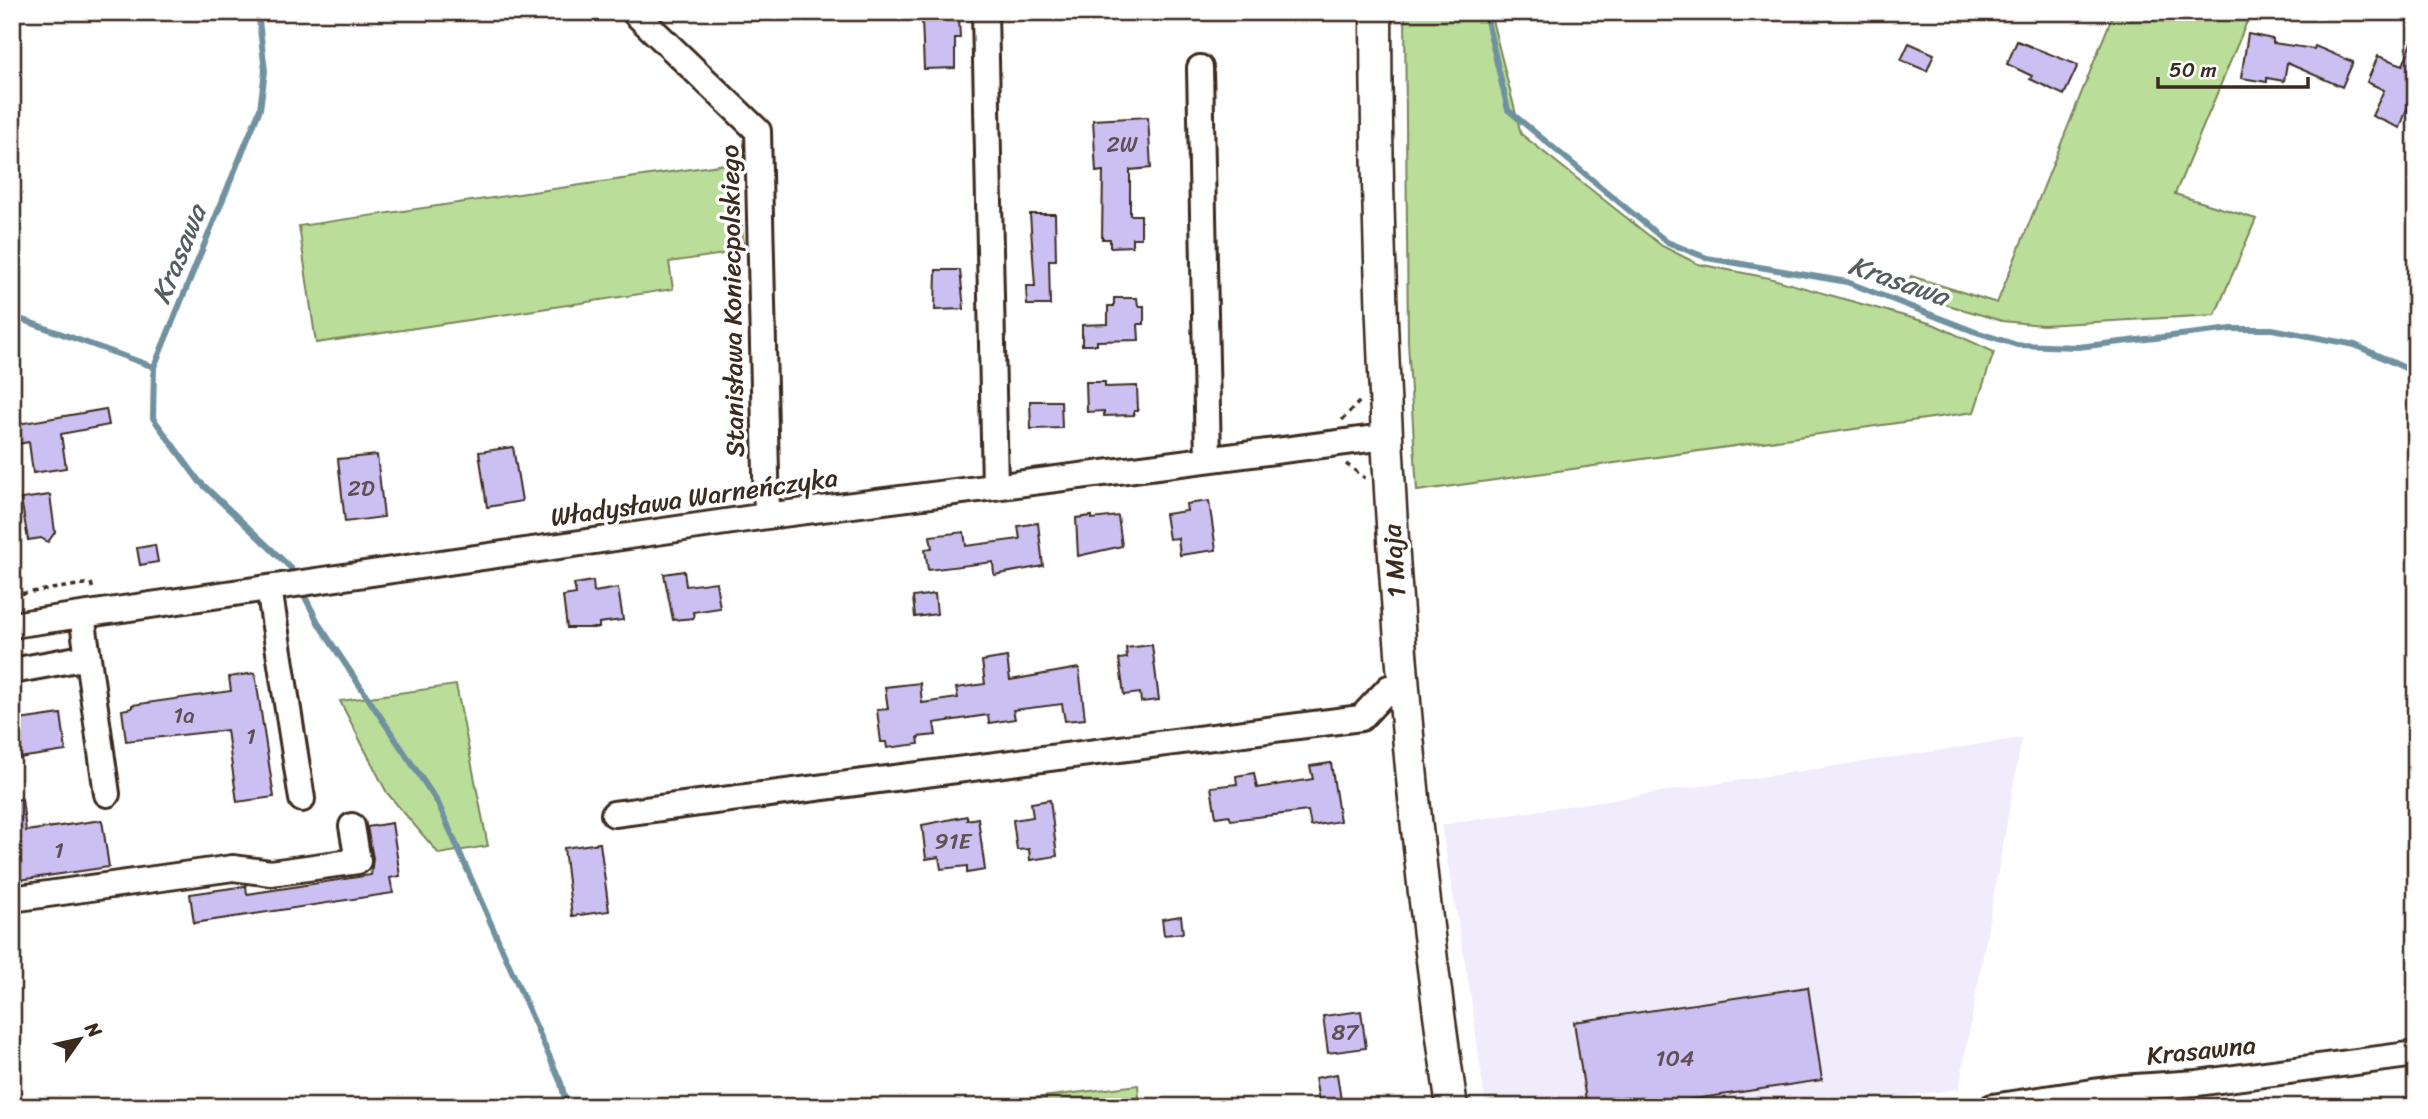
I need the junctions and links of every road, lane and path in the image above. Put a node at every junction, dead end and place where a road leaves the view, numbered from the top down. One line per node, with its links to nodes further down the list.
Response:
1 (634, 12): 8 (street, Stanisława Koniecpolskiego)
2 (985, 12): 7 (street)
3 (1376, 12): 5 (main road, 1 Maja)
4 (1200, 68): 6 (street)
5 (1385, 437): 6 (street, Władysława Warneńczyka); 14 (main road, 1 Maja)
6 (1208, 459): 7 (street, Władysława Warneńczyka)
7 (995, 486): 8 (street, Władysława Warneńczyka)
8 (767, 516): 9 (street, Władysława Warneńczyka)
9 (269, 588): 10 (street, Władysława Warneńczyka); 16 (street)
10 (82, 615): 11 (street, Władysława Warneńczyka); 12 (street)
11 (12, 625)
12 (88, 657): 13 (street); 15 (street)
13 (12, 671)
14 (1403, 687): 17 (street); 21 (main road, 1 Maja)
15 (107, 794)
16 (302, 799)
17 (614, 814)
18 (352, 826): 19 (street)
19 (12, 899)
20 (2416, 1054): 22 (street, Krasawna)
21 (1452, 1107)
22 (1992, 1107)

